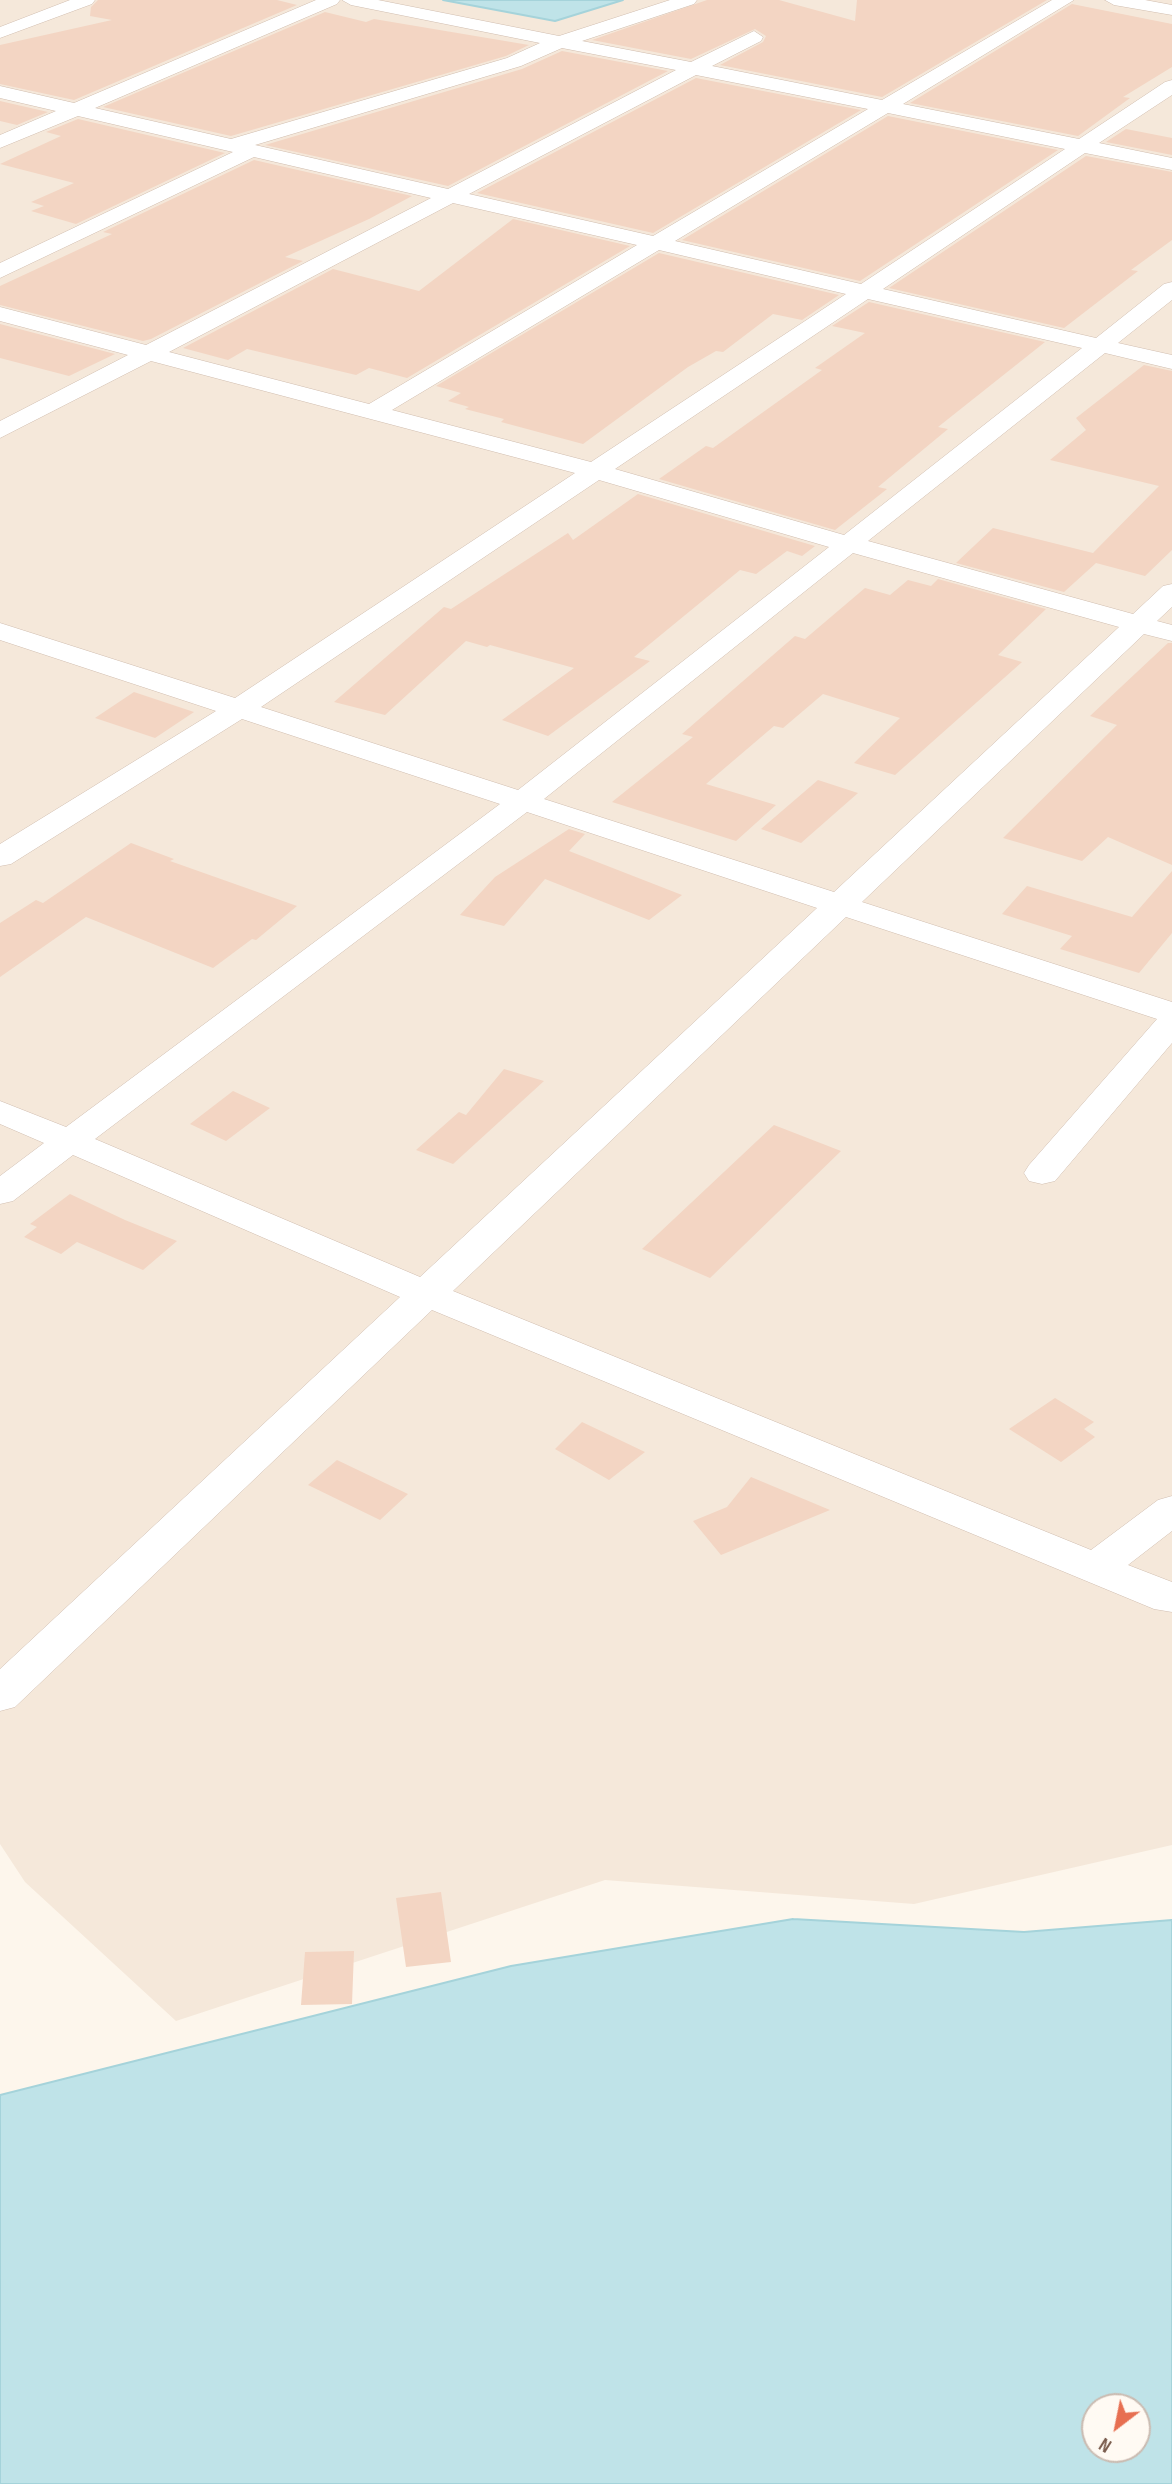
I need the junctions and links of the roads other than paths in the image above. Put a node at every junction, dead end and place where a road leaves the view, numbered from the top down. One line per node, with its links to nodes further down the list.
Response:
1 (86, 0): 8 (street)
2 (331, 0): 15 (street)
3 (351, 0): 10 (street)
4 (688, 0): 10 (street)
5 (1065, 0): 14 (street)
6 (1114, 0): 7 (street)
7 (1172, 10)
8 (0, 33)
9 (754, 37): 11 (street)
10 (559, 42): 11 (street); 17 (street)
11 (695, 69): 14 (street); 21 (street)
12 (1172, 86): 18 (street)
13 (0, 92): 15 (street)
14 (886, 107): 18 (street); 22 (street)
15 (76, 109): 16 (street); 17 (street)
16 (0, 142)
17 (229, 146): 19 (street)
18 (1082, 146): 20 (street); 25 (street)
19 (250, 152): 21 (street); 23 (street)
20 (1172, 164)
21 (449, 197): 22 (street); 28 (street)
22 (655, 244): 25 (street); 30 (street)
23 (0, 271)
24 (1172, 289): 27 (street)
25 (864, 292): 27 (street); 32 (street)
26 (0, 314): 28 (street)
27 (1100, 346): 29 (street); 33 (street)
28 (149, 353): 30 (street); 31 (street)
29 (1172, 362)
30 (372, 412): 32 (street)
31 (0, 431)
32 (595, 471): 33 (street); 37 (street)
33 (848, 544): 35 (street); 38 (street)
34 (1172, 592): 35 (street)
35 (1155, 628): 40 (street)
36 (0, 631): 37 (street)
37 (239, 709): 38 (street); 39 (street)
38 (522, 801): 40 (street); 44 (street)
39 (0, 858)
40 (840, 905): 41 (street); 47 (street)
41 (1172, 1013)
42 (1172, 1022): 45 (street)
43 (0, 1111): 44 (street)
44 (71, 1140): 46 (street); 47 (street)
45 (1042, 1173)
46 (0, 1193)
47 (426, 1294): 49 (street); 51 (street)
48 (1172, 1510): 49 (street)
49 (1095, 1568): 50 (street)
50 (1169, 1598)
51 (0, 1695)

